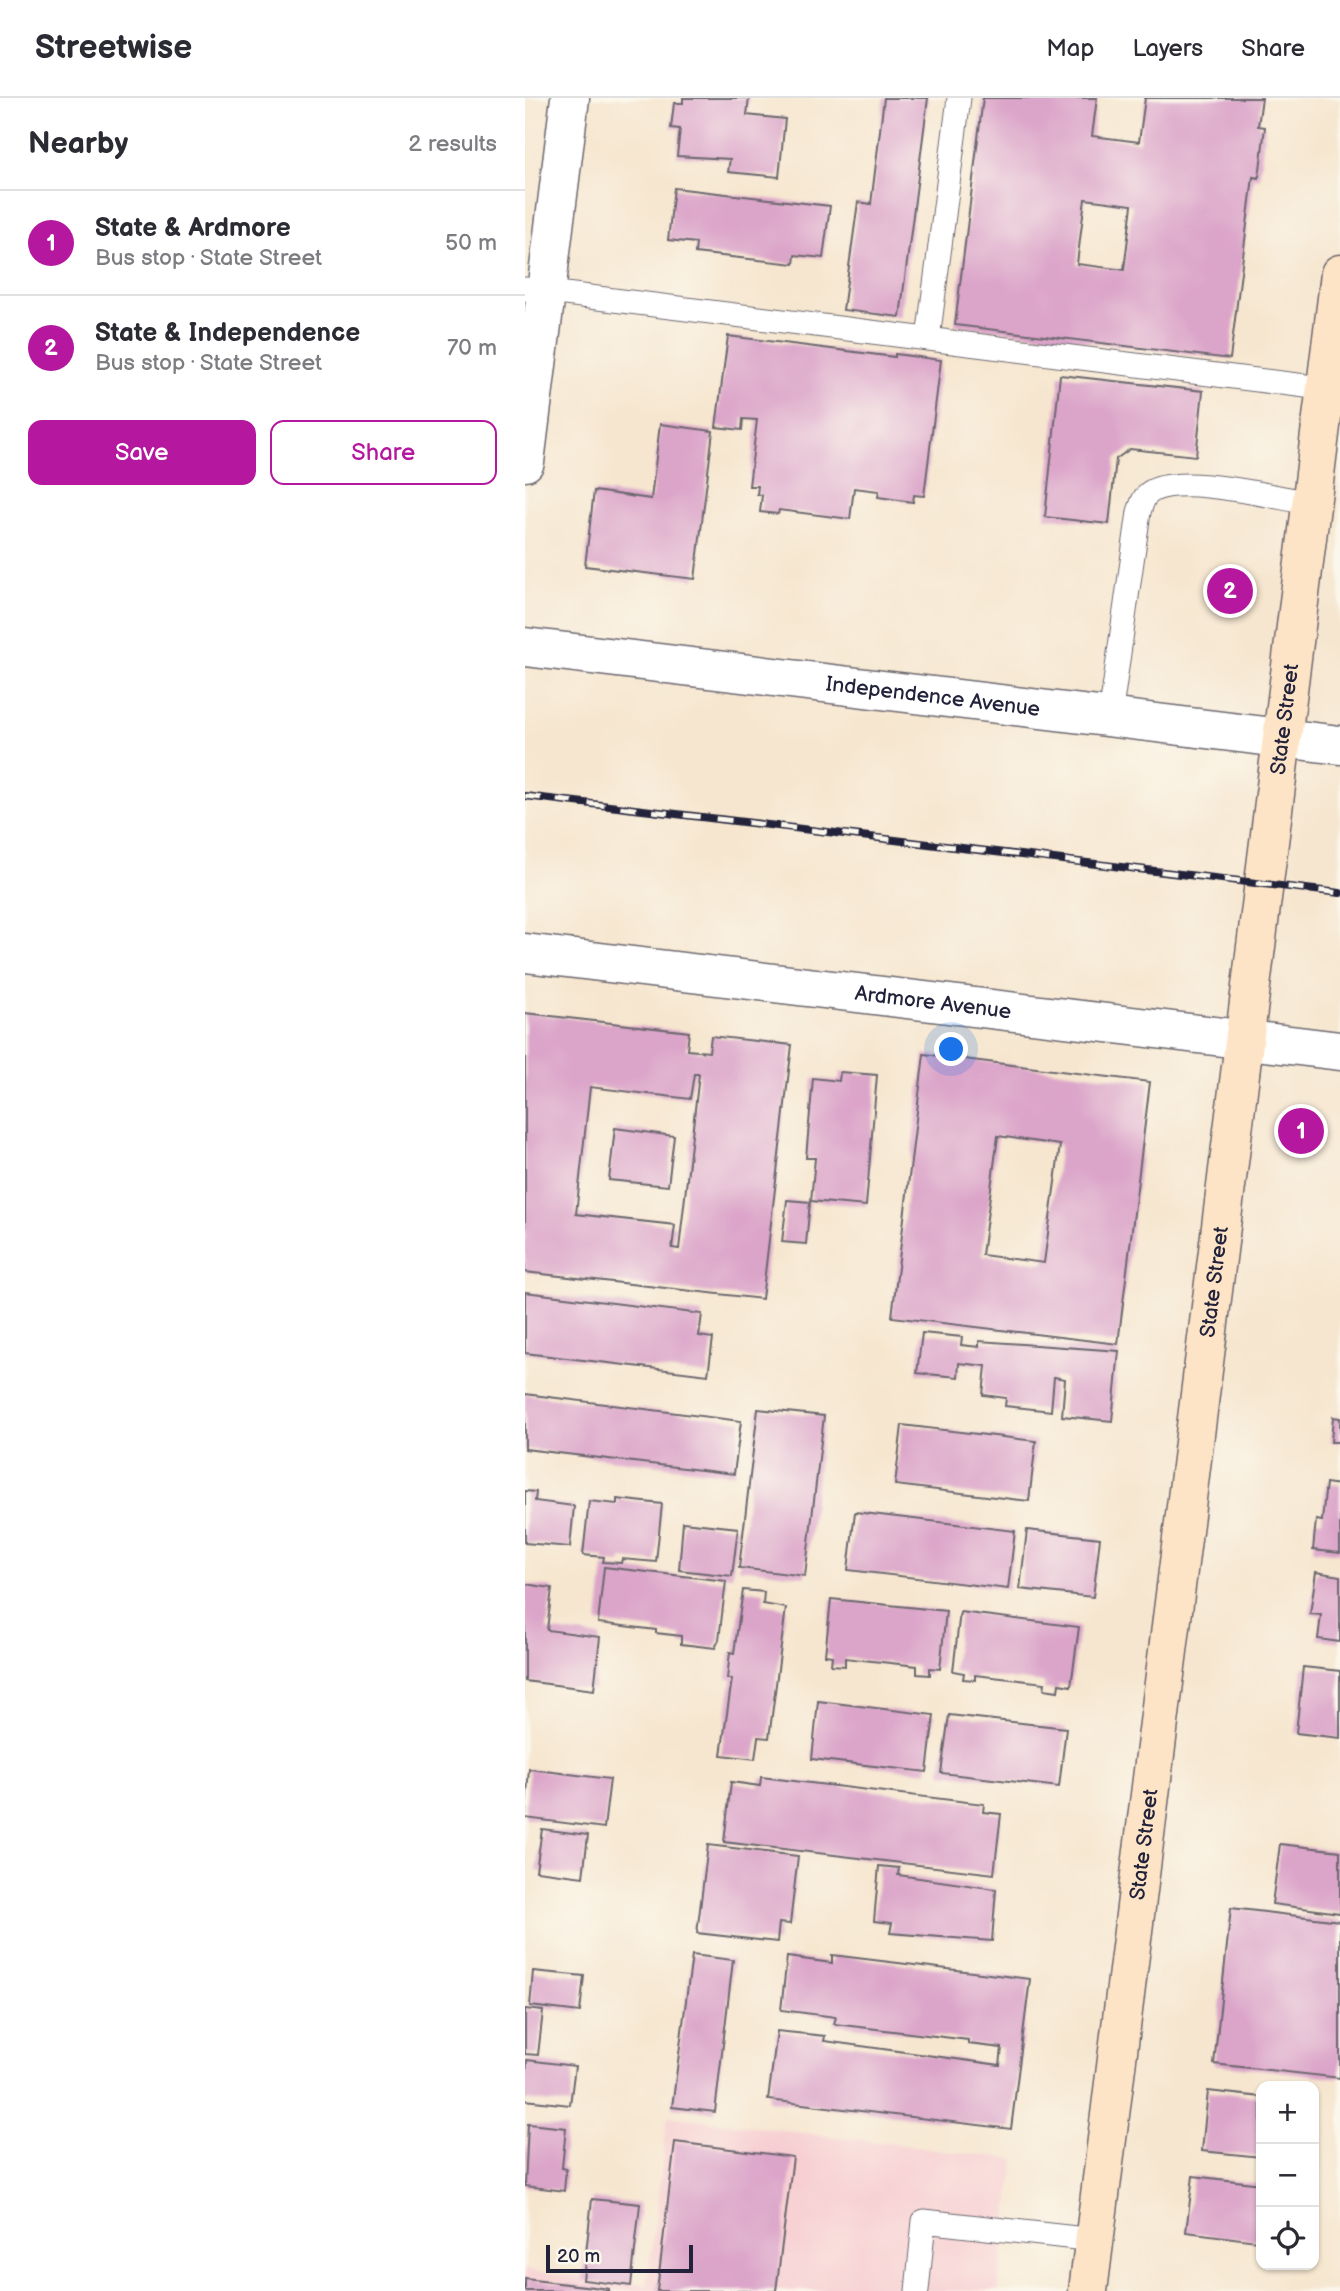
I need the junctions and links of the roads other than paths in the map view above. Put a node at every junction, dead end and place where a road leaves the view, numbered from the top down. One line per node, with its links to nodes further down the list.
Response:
1 (570, 98): 4 (street)
2 (959, 98): 5 (lane)
3 (1340, 274): 6 (main road, State Street)
4 (535, 291): 5 (lane); 7 (street)
5 (928, 339): 6 (lane)
6 (1333, 389): 8 (main road, State Street)
7 (525, 462)
8 (1311, 503): 10 (lane); 11 (main road, State Street)
9 (525, 648): 10 (street, Independence Avenue)
10 (1110, 718): 11 (street, Independence Avenue)
11 (1282, 738): 12 (street, Independence Avenue); 14 (main road, State Street)
12 (1340, 745)
13 (525, 953): 14 (street, Ardmore Avenue)
14 (1244, 1039): 15 (street, Ardmore Avenue); 16 (main road, State Street)
15 (1340, 1051)
16 (1094, 2240): 17 (lane); 18 (main road, State Street)
17 (917, 2291)
18 (1088, 2291)

